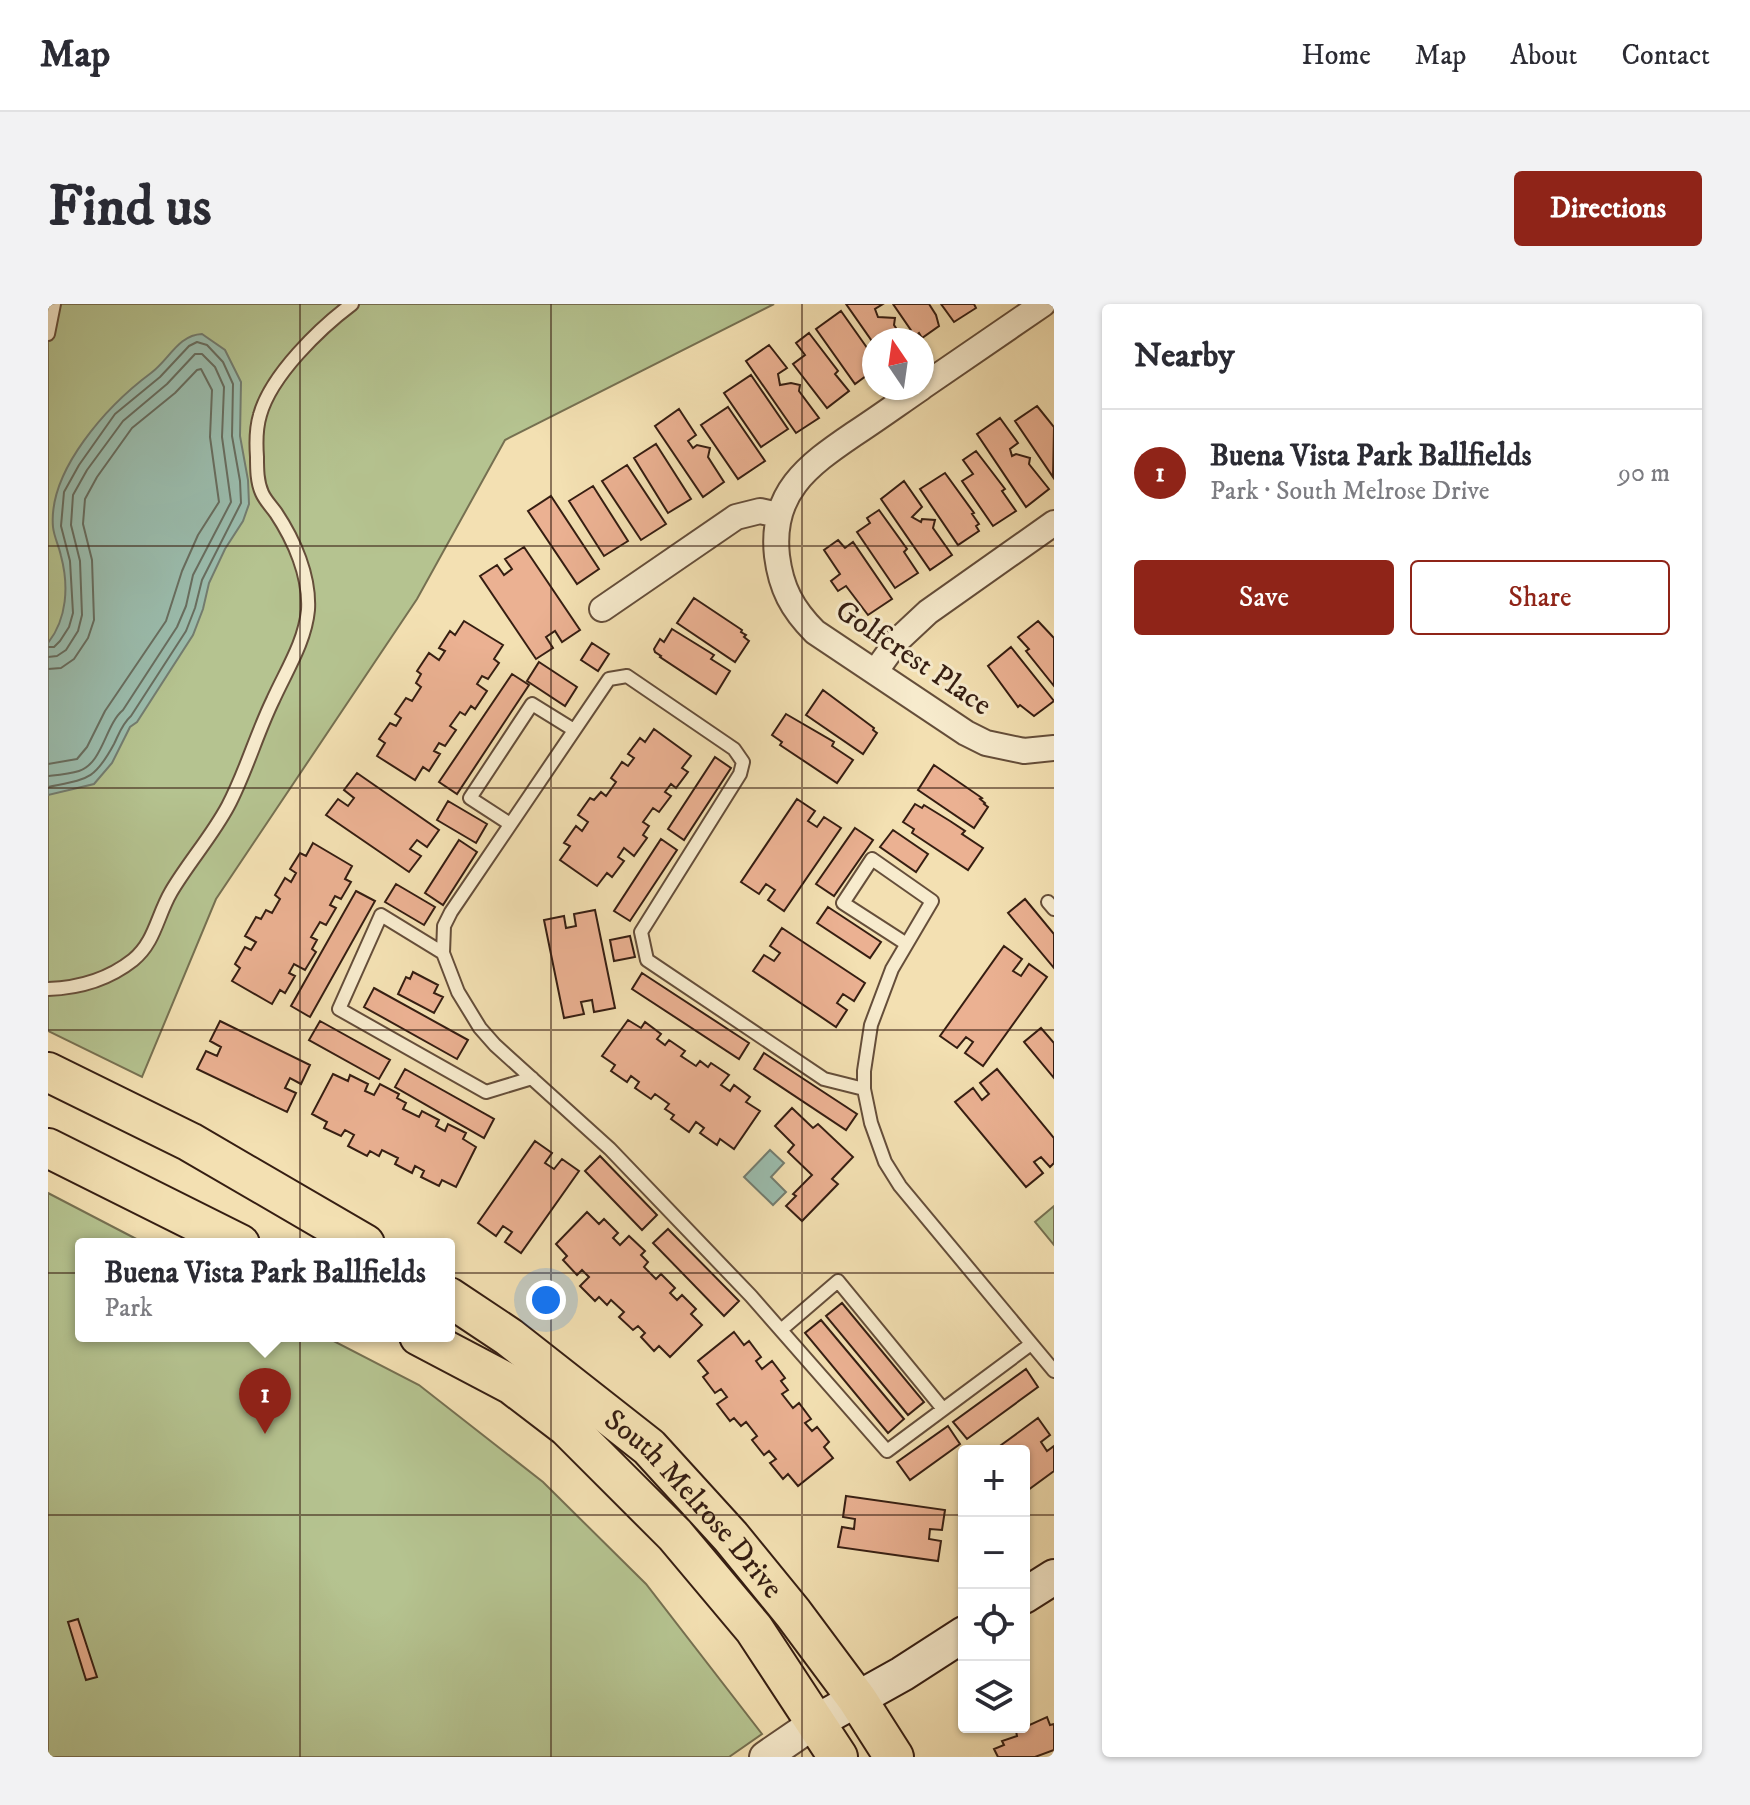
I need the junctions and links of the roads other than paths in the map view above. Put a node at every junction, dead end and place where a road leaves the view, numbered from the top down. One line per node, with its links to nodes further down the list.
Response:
1 (54, 304): 4 (lane)
2 (352, 304): 16 (lane)
3 (1043, 304): 5 (street, Golfcrest Place)
4 (48, 334)
5 (934, 380)
6 (905, 400): 7 (street, Golfcrest Place)
7 (778, 515): 9 (street); 10 (street, Golfcrest Place)
8 (1054, 523): 10 (street)
9 (602, 609)
10 (875, 672): 12 (street, Golfcrest Place)
11 (574, 730): 13 (lane); 13 (lane); 19 (lane)
12 (1054, 748)
13 (510, 824): 15 (lane)
14 (905, 943): 14 (lane); 19 (lane)
15 (443, 953): 18 (lane); 18 (lane)
16 (48, 989)
17 (48, 1072): 22 (main road)
18 (532, 1078): 24 (lane)
19 (864, 1089): 26 (lane)
20 (48, 1148): 21 (main road)
21 (228, 1238)
22 (355, 1238)
23 (455, 1301): 32 (main road, South Melrose Drive)
24 (781, 1330): 28 (lane); 28 (lane)
25 (430, 1342): 33 (main road, South Melrose Drive)
26 (1031, 1344): 27 (lane); 28 (lane)
27 (1054, 1371)
28 (943, 1409)
29 (1054, 1577): 30 (main road)
30 (1030, 1592)
31 (958, 1638): 32 (main road)
32 (857, 1699): 33 (main road); 36 (main road, South Melrose Drive)
33 (816, 1722): 34 (street); 35 (main road, South Melrose Drive)
34 (765, 1757)
35 (838, 1757)
36 (894, 1757)

